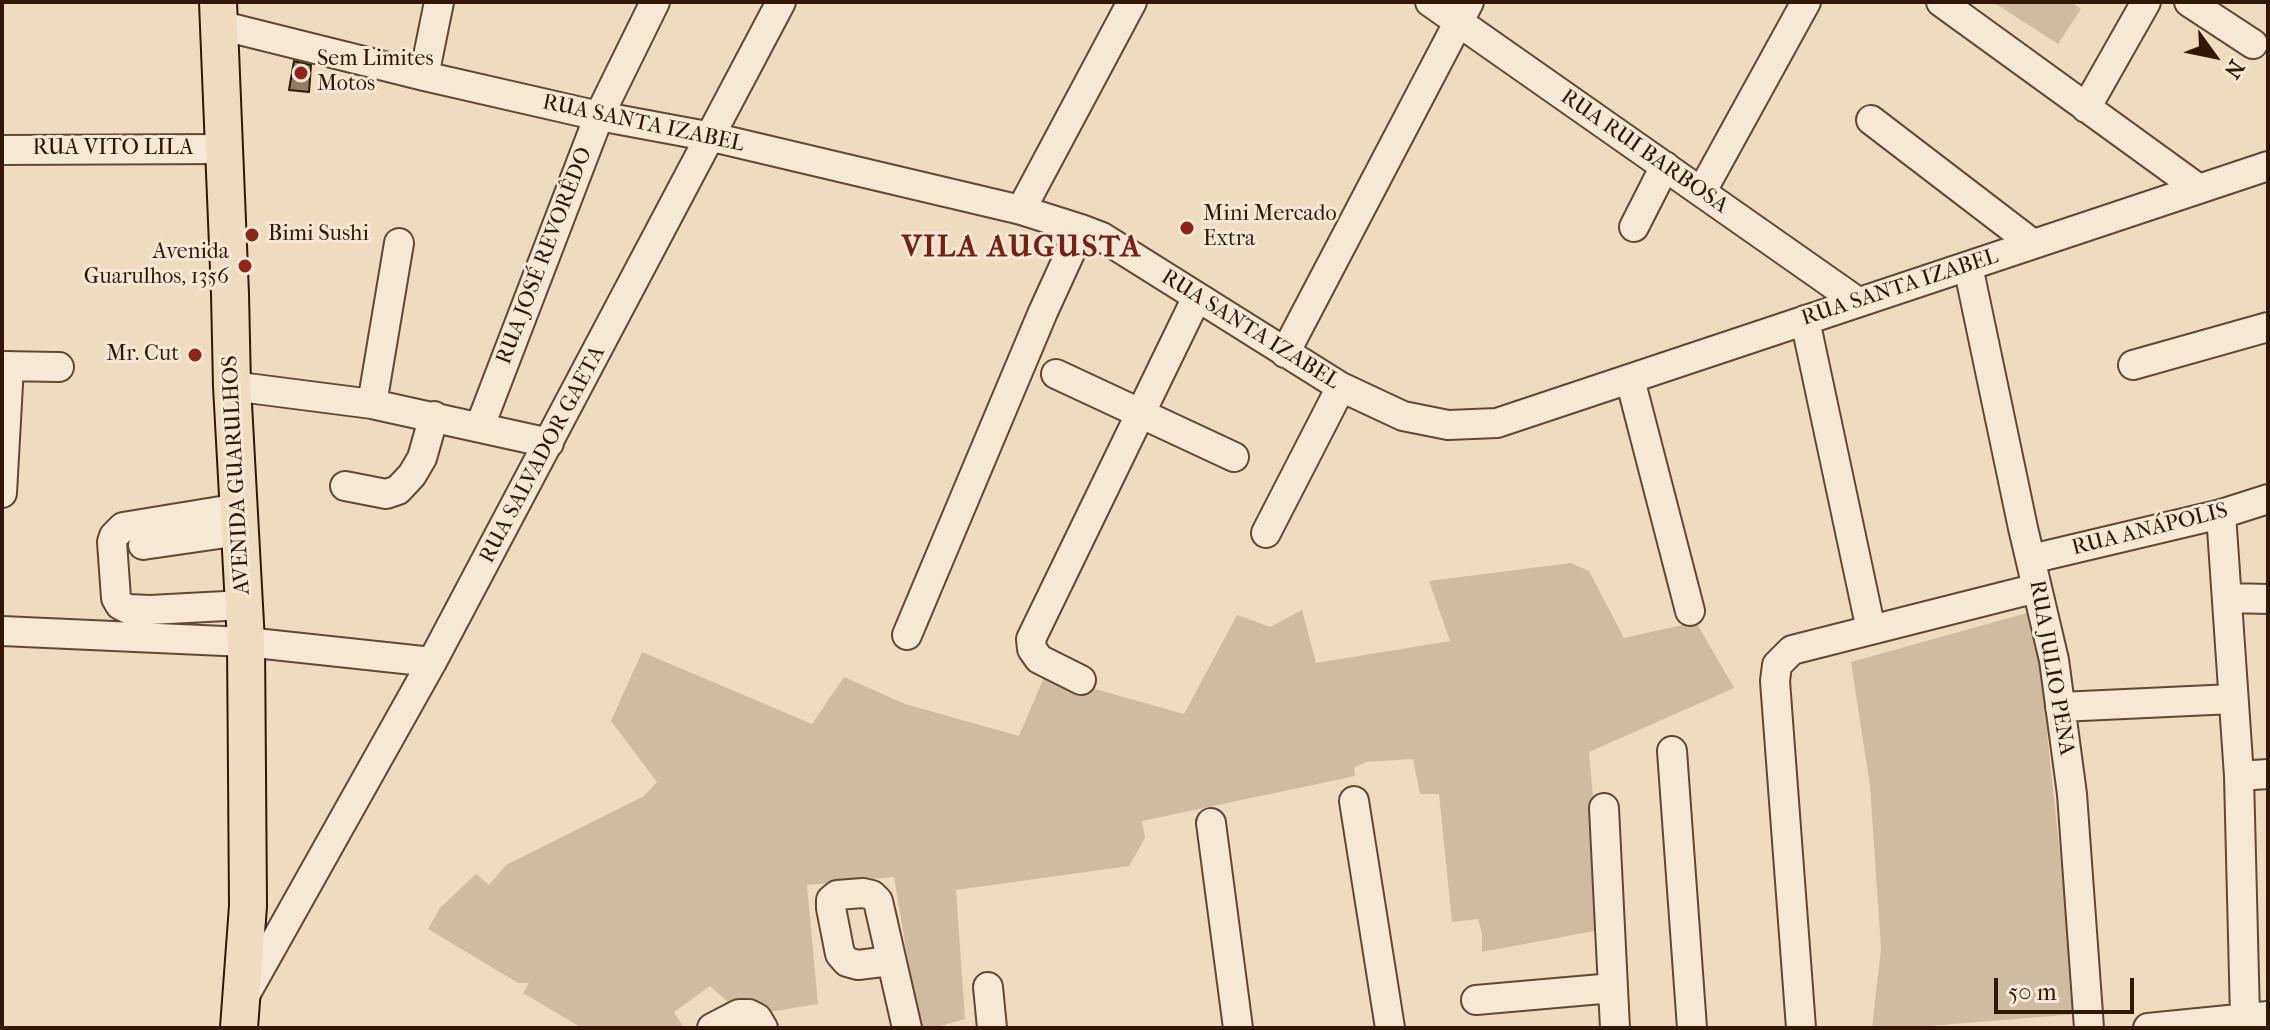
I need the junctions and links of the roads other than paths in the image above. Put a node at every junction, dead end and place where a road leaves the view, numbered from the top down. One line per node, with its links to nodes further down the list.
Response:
1 (439, 2): 13 (street)
2 (655, 2): 15 (street, RUA JOSÉ REVORÊDO)
3 (781, 2): 17 (street, RUA SALVADOR GAETA)
4 (1132, 2): 24 (street)
5 (1430, 2): 10 (street, RUA RUI BARBOSA)
6 (1806, 2): 23 (street)
7 (1941, 2): 14 (street)
8 (2146, 2): 14 (street)
9 (2189, 2): 12 (street)
10 (1464, 12): 20 (street, RUA RUI BARBOSA); 34 (street)
11 (218, 14): 13 (street, RUA SANTA IZABEL); 18 (main road, AVENIDA GUARULHOS)
12 (2253, 44)
13 (424, 76): 15 (street, RUA SANTA IZABEL)
14 (2086, 108): 22 (street)
15 (599, 116): 17 (street, RUA SANTA IZABEL); 45 (street, RUA JOSÉ REVORÊDO)
16 (1871, 120): 28 (street)
17 (712, 137): 24 (street, RUA SANTA IZABEL); 46 (street, RUA SALVADOR GAETA)
18 (224, 149): 19 (street, RUA VITO LILA); 40 (main road, AVENIDA GUARULHOS)
19 (2, 150)
20 (1665, 166): 23 (street, RUA RUI BARBOSA); 25 (street)
21 (2268, 166): 22 (street, RUA SANTA IZABEL)
22 (2199, 189): 28 (street, RUA SANTA IZABEL)
23 (1702, 191): 31 (street, RUA RUI BARBOSA)
24 (1021, 210): 26 (street, RUA SANTA IZABEL)
25 (1634, 227)
26 (1081, 229): 30 (street, RUA SANTA IZABEL); 63 (street)
27 (399, 243): 42 (street)
28 (2033, 244): 29 (street, RUA SANTA IZABEL)
29 (1968, 266): 31 (street, RUA SANTA IZABEL); 55 (street, RUA JULIO PENA)
30 (1197, 297): 34 (street, RUA SANTA IZABEL); 43 (street)
31 (1858, 302): 32 (street, RUA SANTA IZABEL)
32 (1805, 320): 39 (street, RUA SANTA IZABEL); 61 (street)
33 (2268, 327): 35 (street)
34 (1285, 353): 41 (street, RUA SANTA IZABEL)
35 (2133, 365)
36 (5, 366): 37 (street); 49 (street)
37 (59, 367)
38 (1056, 374): 43 (street)
39 (1630, 379): 41 (street, RUA SANTA IZABEL); 60 (street)
40 (232, 386): 42 (street); 52 (main road, AVENIDA GUARULHOS)
41 (1341, 387): 53 (street)
42 (372, 404): 44 (street)
43 (1141, 412): 47 (street); 66 (street)
44 (434, 416): 45 (street); 48 (street)
45 (480, 426): 46 (street)
46 (549, 443): 65 (street, RUA SALVADOR GAETA)
47 (1234, 457)
48 (345, 486)
49 (2, 493)
50 (2268, 499): 51 (street, RUA ANÁPOLIS)
51 (2221, 514): 55 (street, RUA ANÁPOLIS); 57 (street)
52 (239, 520): 54 (street); 59 (main road, AVENIDA GUARULHOS); 59 (street)
53 (1266, 533)
54 (143, 545)
55 (2031, 559): 56 (street, RUA JULIO PENA)
56 (2037, 588): 61 (street); 68 (street, RUA JULIO PENA)
57 (2229, 598): 58 (street); 67 (street)
58 (2268, 599)
59 (244, 605): 64 (main road, AVENIDA GUARULHOS)
60 (1690, 611)
61 (1871, 630): 91 (street)
62 (2, 631): 64 (street)
63 (907, 635)
64 (246, 642): 65 (street); 76 (main road, AVENIDA GUARULHOS)
65 (432, 662): 75 (street, RUA SALVADOR GAETA)
66 (1081, 680)
67 (2233, 699): 68 (street); 71 (street)
68 (2060, 707): 92 (street, RUA JULIO PENA)
69 (1672, 751): 90 (street)
70 (2268, 774): 71 (street)
71 (2239, 776): 81 (street)
72 (1354, 801): 88 (street)
73 (1604, 808): 79 (street)
74 (1211, 823): 87 (street)
75 (296, 904): 76 (street); 82 (street, RUA SALVADOR GAETA)
76 (248, 906): 82 (main road, AVENIDA GUARULHOS)
77 (890, 961): 85 (street)
78 (988, 987): 86 (street)
79 (1613, 988): 80 (street); 89 (street)
80 (1476, 1000)
81 (2257, 1016): 93 (street)
82 (236, 1019)
83 (712, 1028): 84 (street)
84 (763, 1028)
85 (907, 1028)
86 (992, 1028)
87 (1238, 1028)
88 (1390, 1028)
89 (1615, 1028)
90 (1692, 1028)
91 (1801, 1028)
92 (2089, 1028)
93 (2148, 1028)

